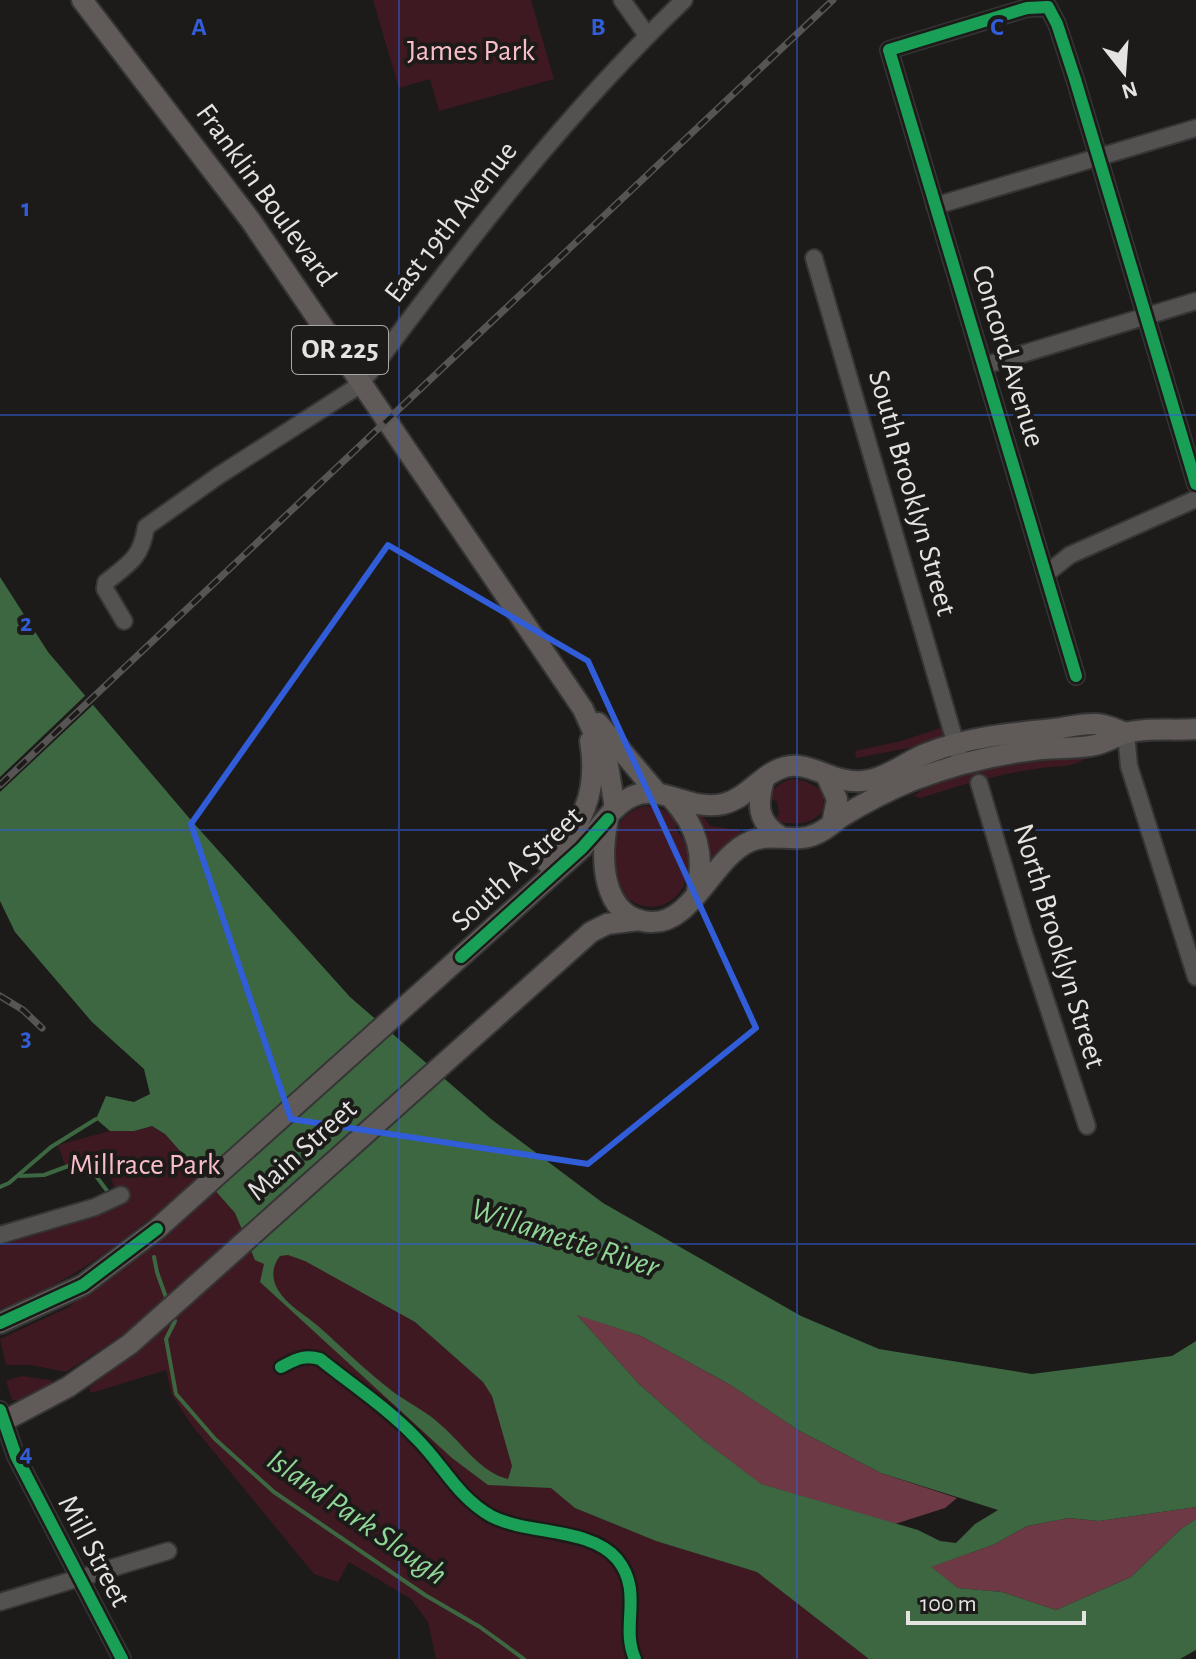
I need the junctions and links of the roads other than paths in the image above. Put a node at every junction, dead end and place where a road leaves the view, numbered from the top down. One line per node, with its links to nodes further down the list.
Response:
1 (82, 0): 12 (main road, Franklin Boulevard / OR 225)
2 (622, 0): 4 (street)
3 (684, 0): 4 (street, East 19th Avenue)
4 (647, 35): 12 (street, East 19th Avenue)
5 (1196, 128): 6 (street)
6 (1099, 159): 7 (street); 7 (street, Concord Avenue); 10 (street)
7 (935, 206): 11 (street, Concord Avenue)
8 (814, 258): 21 (street, South Brooklyn Street)
9 (1196, 301): 10 (street)
10 (1145, 315): 11 (street); 13 (street)
11 (983, 366): 15 (street, Concord Avenue)
12 (361, 381): 16 (street, East 19th Avenue); 18 (main road, Franklin Boulevard / OR 225)
13 (1196, 484)
14 (1196, 499): 15 (street)
15 (1046, 574): 17 (street, Concord Avenue)
16 (124, 621)
17 (1076, 676)
18 (583, 709): 26 (main road, Franklin Boulevard / OR 225); 27 (main road, Franklin Boulevard / OR 225); 31 (main road, OR 225)
19 (1196, 729): 20 (main road)
20 (1126, 733): 21 (main road); 22 (main road); 33 (street)
21 (956, 744): 22 (street, South Brooklyn Street); 23 (main road)
22 (962, 765): 28 (main road)
23 (827, 777): 24 (main road); 28 (main road)
24 (764, 780): 26 (main road); 29 (main road)
25 (979, 783): 34 (street, North Brooklyn Street)
26 (665, 796): 27 (main road); 30 (main road, Franklin Boulevard)
27 (612, 814): 31 (main road, South A Street); 32 (main road, Franklin Boulevard)
28 (832, 823): 29 (main road)
29 (780, 836): 30 (main road)
30 (697, 893): 32 (main road)
31 (506, 915): 37 (main road, South A Street)
32 (639, 920): 40 (main road, Main Street)
33 (1196, 977)
34 (1087, 1126)
35 (121, 1195): 36 (street)
36 (0, 1235)
37 (111, 1266): 38 (main road, South A Street); 39 (main road)
38 (0, 1323)
39 (0, 1334)
40 (1, 1418): 42 (street, Mill Street)
41 (168, 1551): 42 (street)
42 (79, 1578): 43 (street); 44 (street, Mill Street)
43 (0, 1602)
44 (122, 1659)

